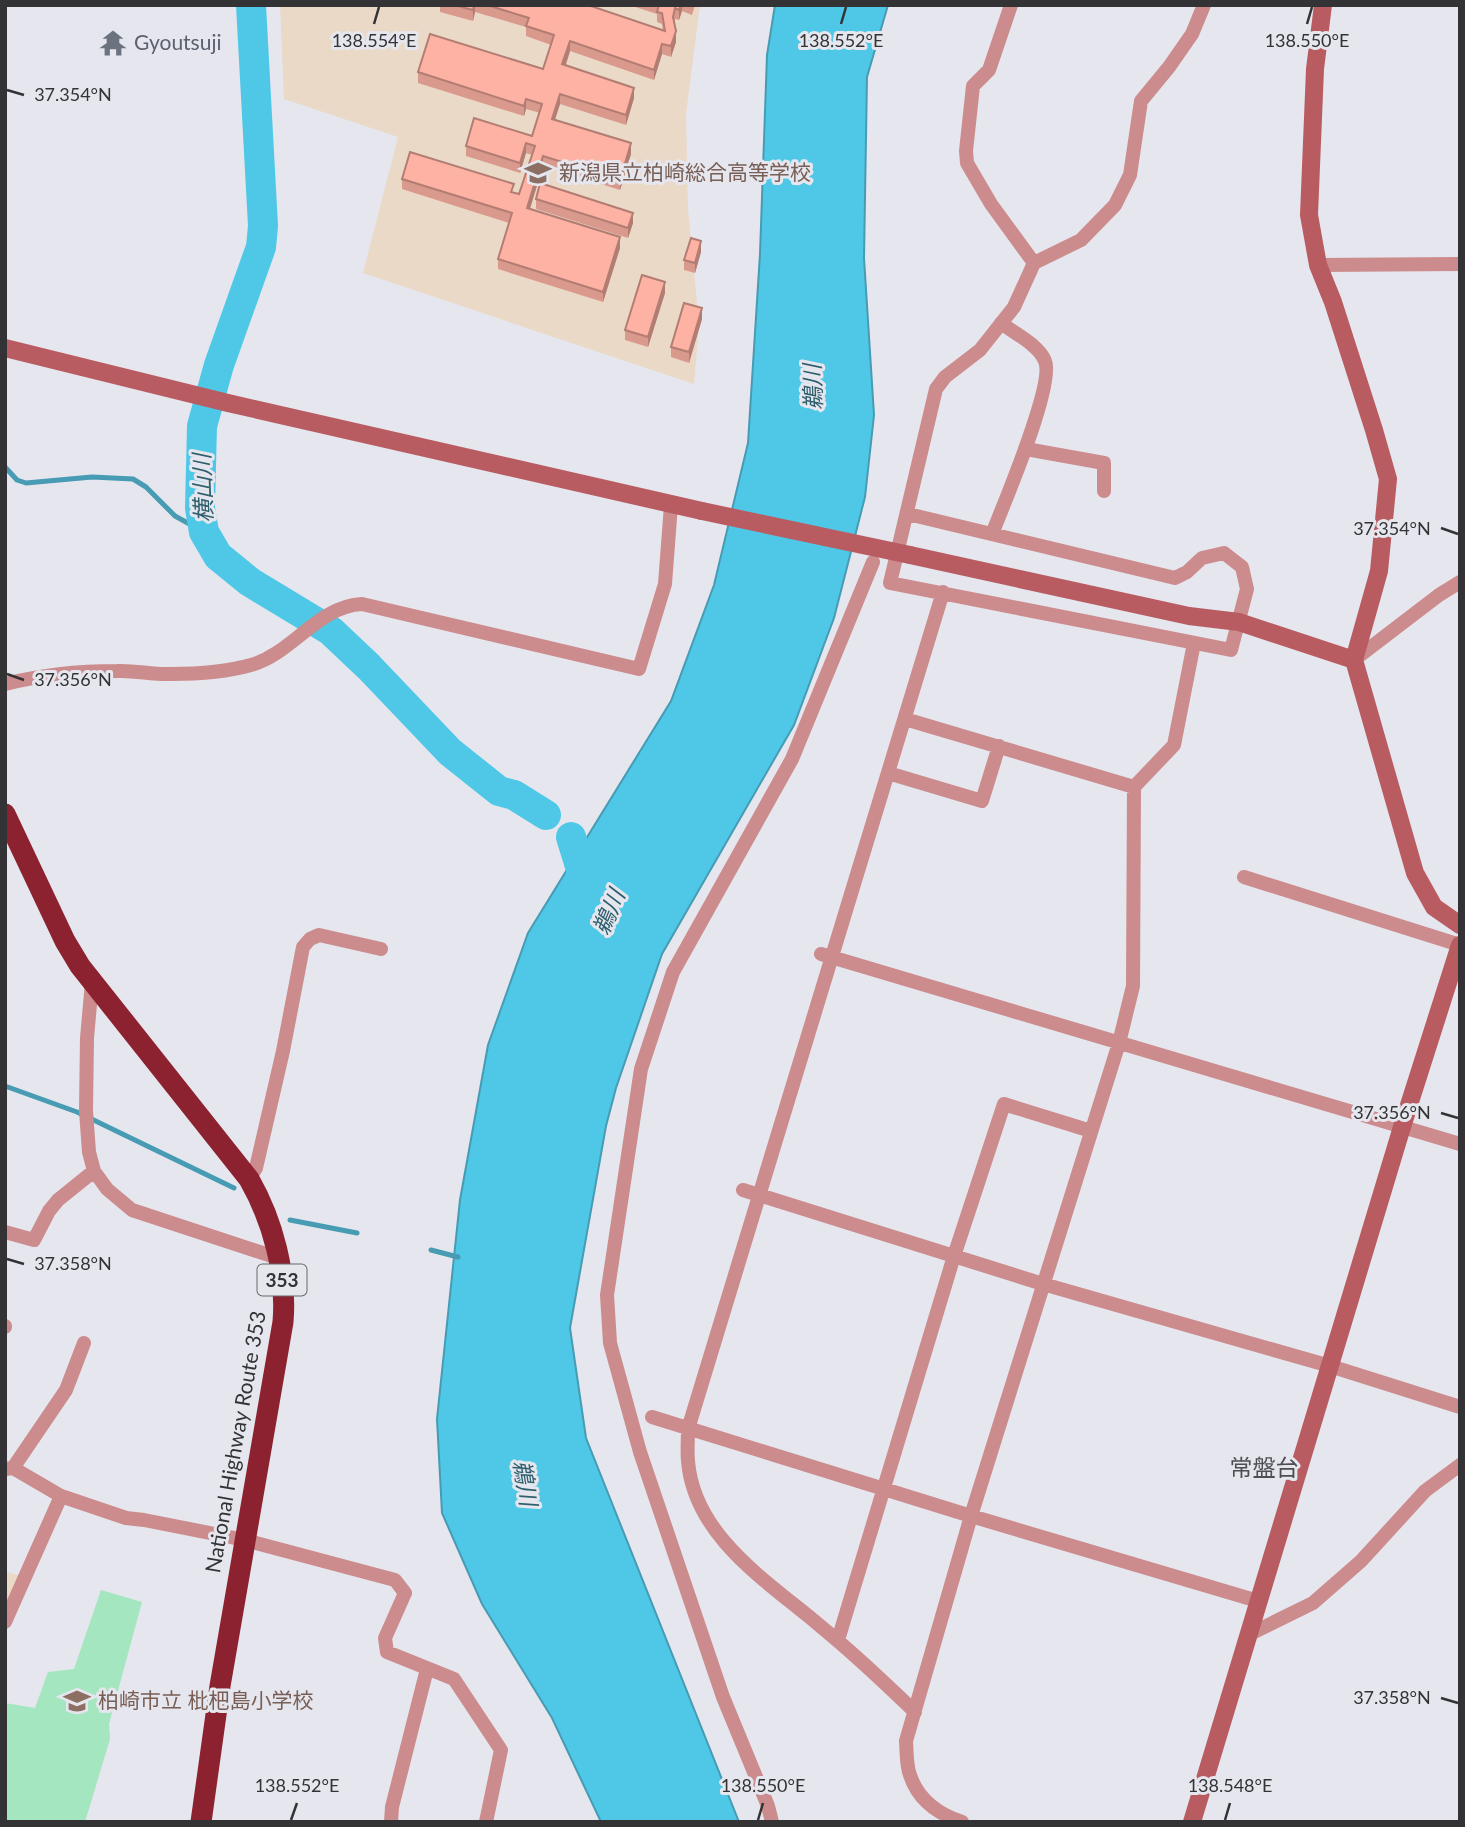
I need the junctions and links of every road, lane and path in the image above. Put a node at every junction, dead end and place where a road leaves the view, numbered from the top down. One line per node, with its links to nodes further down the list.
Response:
1 (1011, 5): 4 (street)
2 (1204, 5): 4 (street)
3 (1323, 5): 6 (street)
4 (1034, 263): 7 (street)
5 (1460, 264): 6 (street)
6 (1318, 265): 19 (street)
7 (1001, 323): 9 (street); 12 (street)
8 (5, 348): 11 (street)
9 (1026, 449): 10 (street); 13 (street)
10 (1104, 491)
11 (671, 505): 17 (street, bridge); 20 (street)
12 (908, 514): 13 (street); 16 (street)
13 (992, 534): 17 (street)
14 (873, 562): 64 (street)
15 (1460, 582): 19 (street)
16 (943, 592): 18 (street); 21 (street)
17 (1239, 622): 18 (street); 19 (street)
18 (1194, 643): 24 (street)
19 (1354, 660): 27 (street)
20 (5, 684)
21 (905, 719): 22 (street); 23 (street)
22 (999, 746): 23 (street); 24 (street)
23 (888, 773): 30 (street)
24 (1134, 787): 32 (street)
25 (6, 818): 31 (highway, National Highway Route 353 / 353)
26 (1244, 877): 28 (street)
27 (1460, 925)
28 (1460, 945): 33 (street)
29 (381, 949): 37 (street)
30 (827, 955): 32 (street); 39 (street)
31 (92, 982): 36 (street); 37 (highway, National Highway Route 353 / 353)
32 (1119, 1043): 33 (street); 34 (street)
33 (1402, 1127): 35 (street); 45 (street)
34 (1091, 1131): 41 (street); 43 (street)
35 (1460, 1144)
36 (94, 1171): 40 (street); 42 (street)
37 (249, 1179): 42 (highway, National Highway Route 353 / 353)
38 (743, 1190): 39 (street)
39 (759, 1195): 41 (street); 48 (street)
40 (5, 1232)
41 (954, 1256): 43 (street); 51 (street)
42 (278, 1258): 54 (highway, National Highway Route 353 / 353)
43 (1043, 1284): 45 (street); 53 (street)
44 (84, 1343): 50 (street)
45 (1329, 1366): 46 (street); 55 (street)
46 (1460, 1407)
47 (652, 1417): 48 (street)
48 (688, 1429): 51 (street); 58 (street)
49 (1460, 1465): 57 (street)
50 (9, 1469): 52 (street)
51 (883, 1489): 53 (street); 58 (street)
52 (61, 1496): 54 (street); 56 (street)
53 (971, 1516): 55 (street); 60 (street)
54 (245, 1539): 59 (street); 61 (highway, National Highway Route 353 / 353)
55 (1258, 1601): 57 (street)
56 (5, 1622)
57 (1248, 1634): 66 (street)
58 (838, 1640): 60 (street)
59 (427, 1669): 62 (street); 63 (street)
60 (915, 1712): 65 (street)
61 (201, 1822)
62 (391, 1822)
63 (486, 1822)
64 (772, 1822)
65 (962, 1822)
66 (1192, 1822)

